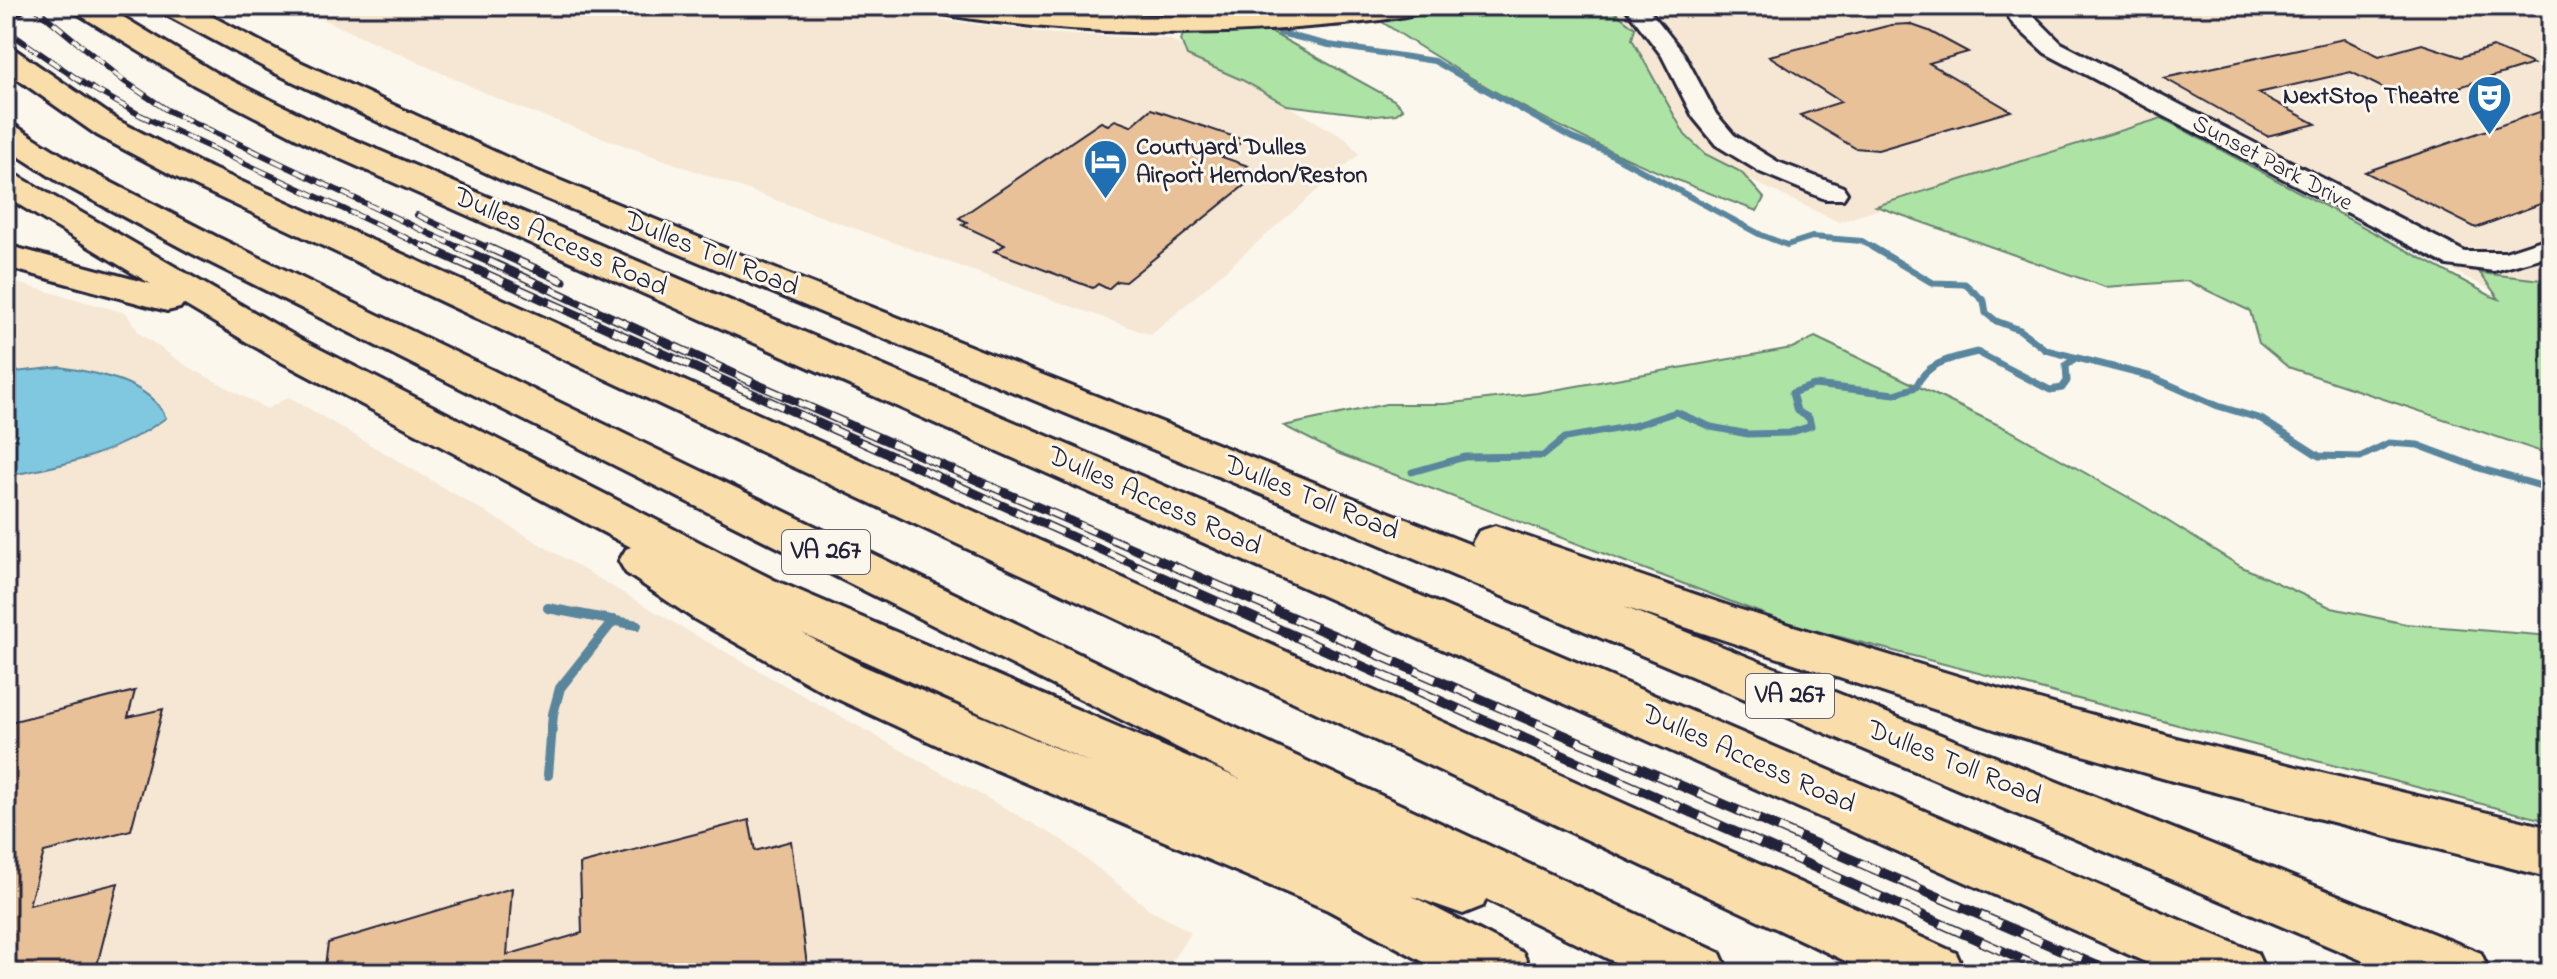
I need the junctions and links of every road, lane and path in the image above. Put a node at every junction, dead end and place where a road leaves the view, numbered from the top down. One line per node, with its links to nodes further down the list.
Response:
1 (85, 6): 24 (main road, Dulles Access Road)
2 (171, 6): 18 (main road, Dulles Toll Road / VA 267)
3 (946, 6): 8 (main road)
4 (1298, 6): 8 (main road)
5 (1414, 6): 8 (main road)
6 (1635, 6): 12 (street)
7 (2013, 6): 14 (street, Sunset Park Drive)
8 (1081, 11)
9 (6, 57): 23 (main road)
10 (6, 134): 21 (main road, VA 267)
11 (6, 183): 17 (main road)
12 (1834, 193)
13 (6, 228): 16 (main road)
14 (2551, 245)
15 (6, 256): 16 (main road)
16 (69, 272): 17 (main road)
17 (288, 349): 19 (main road)
18 (1121, 420): 20 (main road); 25 (main road, Dulles Toll Road / VA 267)
19 (511, 465): 21 (main road); 22 (main road)
20 (2551, 853)
21 (1677, 962)
22 (1502, 973)
23 (1935, 973)
24 (2236, 973)
25 (2460, 973)

